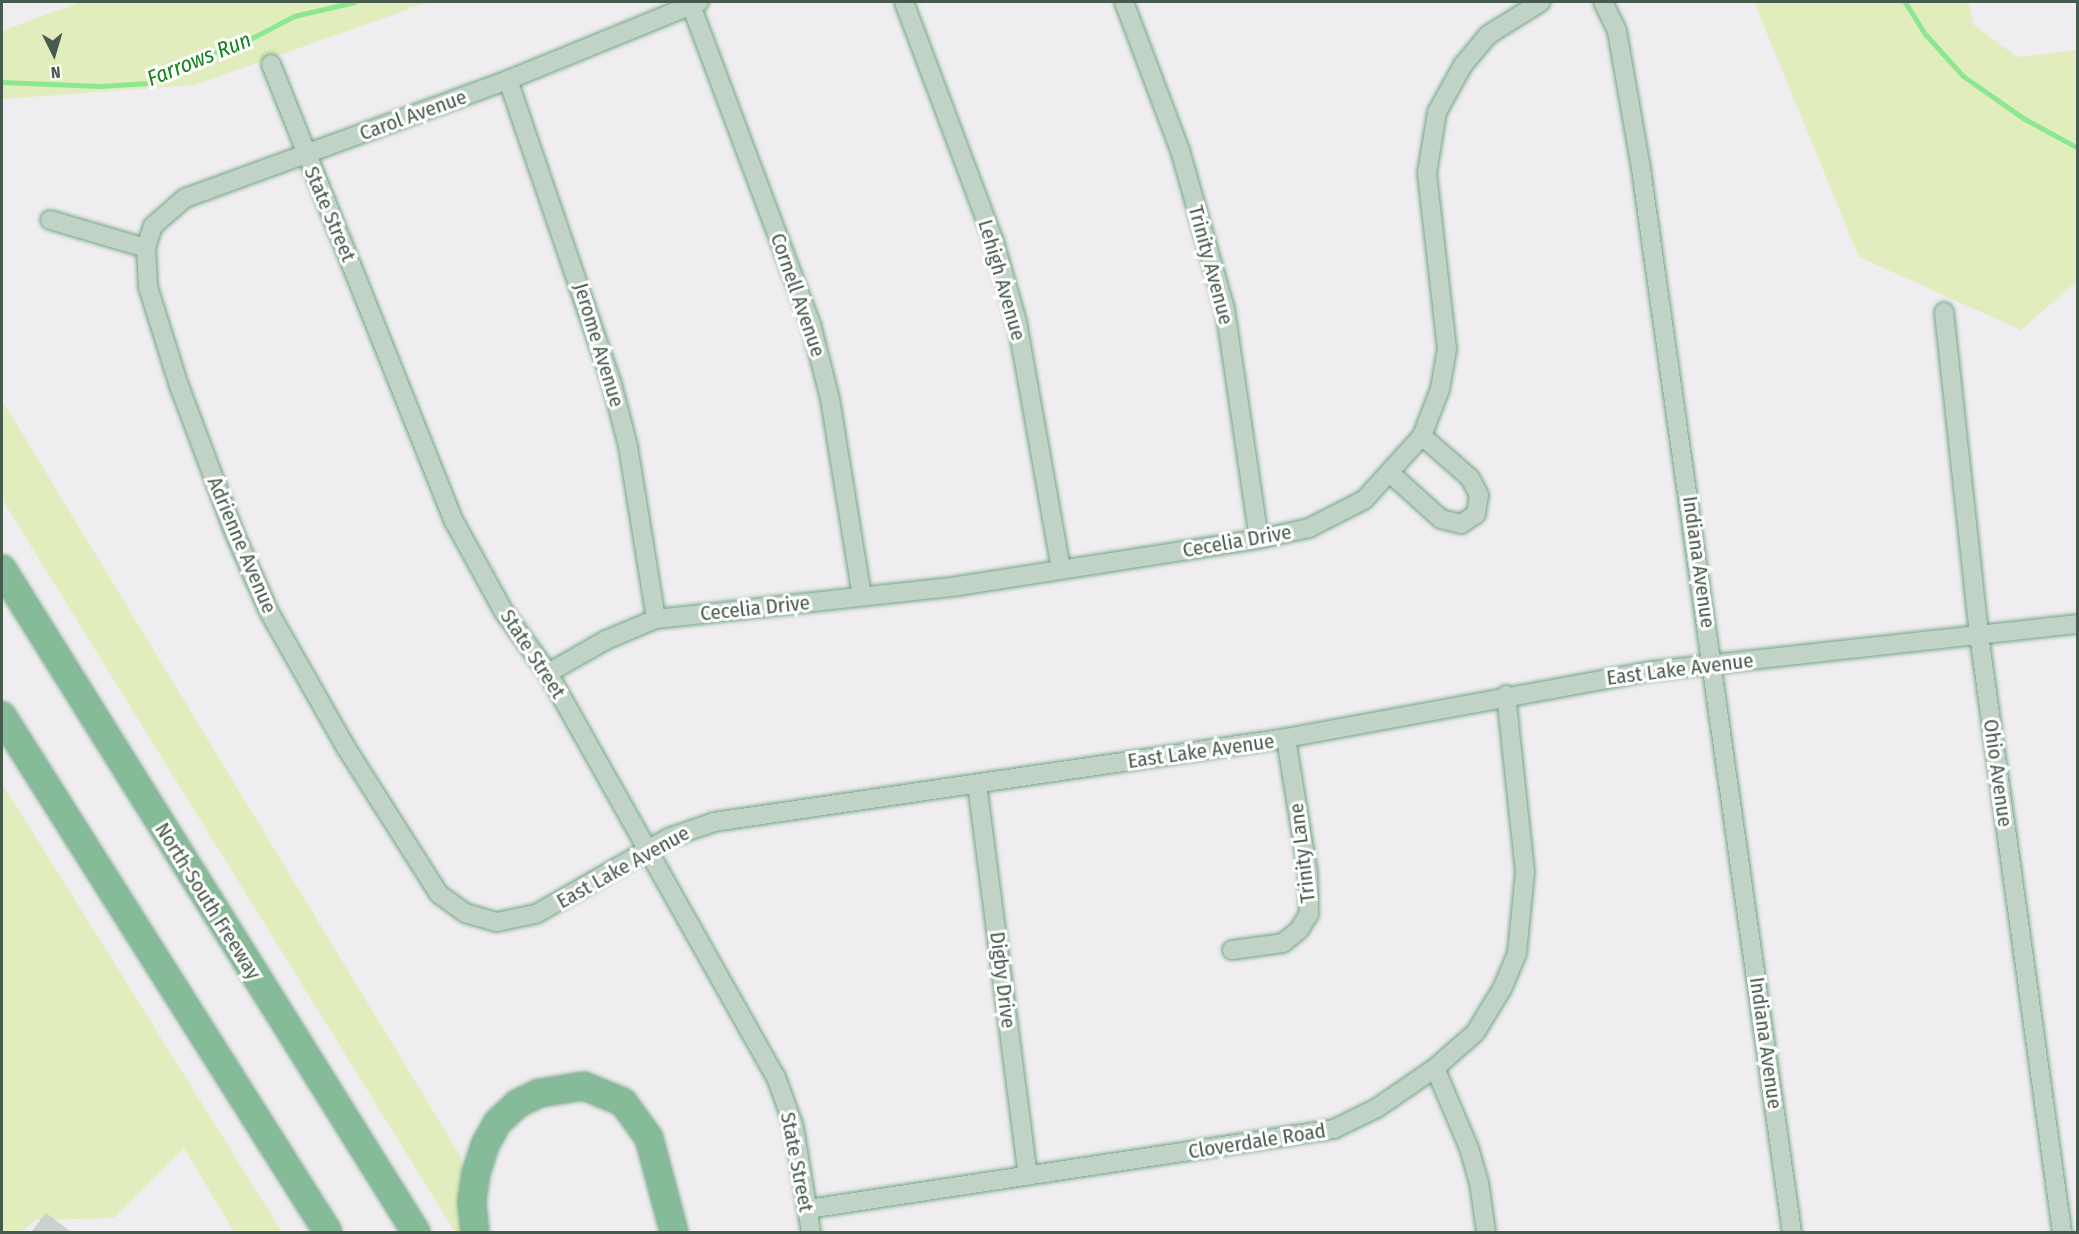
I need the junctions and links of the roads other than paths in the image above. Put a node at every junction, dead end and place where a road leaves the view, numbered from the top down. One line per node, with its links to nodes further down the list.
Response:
1 (904, 2): 16 (street, Lehigh Avenue)
2 (1124, 2): 14 (street, Trinity Avenue)
3 (1541, 2): 12 (street, Cecelia Drive)
4 (1603, 2): 21 (street, Indiana Avenue)
5 (695, 3): 7 (street, Carol Avenue); 17 (street, Cornell Avenue)
6 (271, 64): 8 (street, State Street)
7 (508, 80): 8 (street, Carol Avenue); 18 (street, Jerome Avenue)
8 (304, 154): 10 (street, Carol Avenue); 22 (street, State Street)
9 (50, 220): 10 (street)
10 (146, 248): 27 (street, Adrienne Avenue)
11 (1944, 312): 20 (street, Ohio Avenue)
12 (1422, 436): 13 (street, Cecelia Drive); 13 (street)
13 (1391, 474): 14 (street, Cecelia Drive)
14 (1260, 539): 16 (street, Cecelia Drive)
15 (2, 569): 34 (highway, North-South Freeway)
16 (1061, 569): 17 (street, Cecelia Drive)
17 (862, 596): 18 (street, Cecelia Drive)
18 (656, 618): 22 (street, Cecelia Drive)
19 (2078, 624): 20 (street, East Lake Avenue)
20 (1979, 635): 21 (street, East Lake Avenue); 40 (street, Ohio Avenue)
21 (1714, 664): 23 (street, East Lake Avenue); 39 (street, Indiana Avenue)
22 (548, 673): 28 (street, State Street)
23 (1506, 695): 25 (street, East Lake Avenue); 30 (street, Cloverdale Road)
24 (2, 716): 33 (highway)
25 (1286, 738): 26 (street, East Lake Avenue); 29 (street, Trinity Lane)
26 (977, 784): 28 (street, East Lake Avenue); 31 (street, Digby Drive)
27 (392, 820): 28 (street, East Lake Avenue)
28 (649, 849): 32 (street, State Street)
29 (1232, 950)
30 (1435, 1068): 31 (street, Cloverdale Road); 38 (street)
31 (1028, 1176): 32 (street, Cloverdale Road)
32 (808, 1209): 37 (street, State Street)
33 (328, 1233)
34 (416, 1233)
35 (475, 1233): 36 (highway)
36 (674, 1233)
37 (811, 1233)
38 (1486, 1233)
39 (1792, 1233)
40 (2062, 1233)

